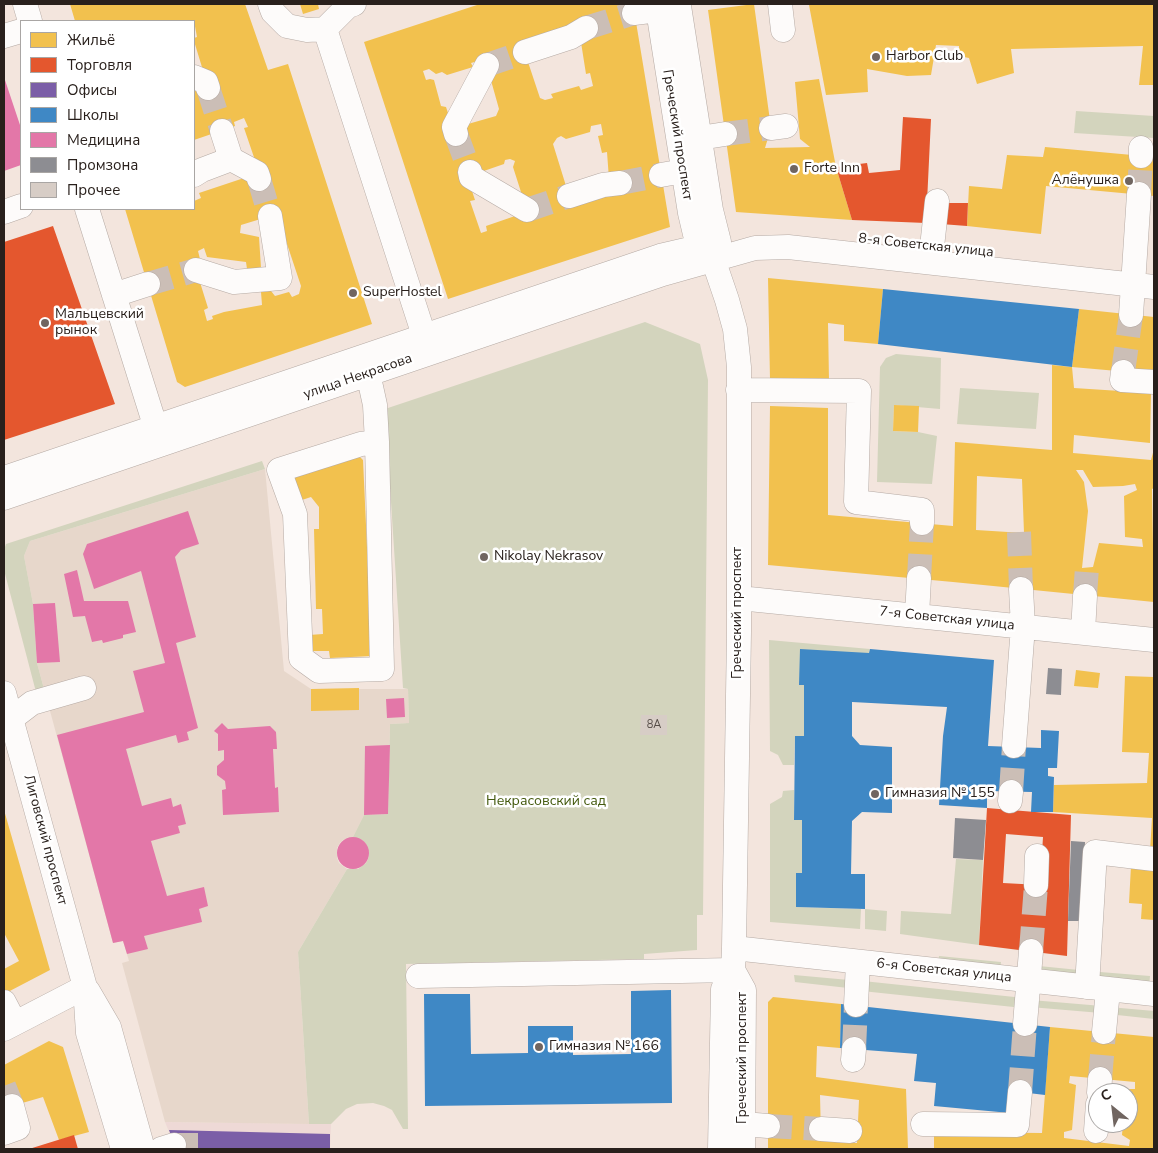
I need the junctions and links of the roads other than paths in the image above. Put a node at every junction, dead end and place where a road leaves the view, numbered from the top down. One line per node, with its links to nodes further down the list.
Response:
1 (25, 4): 7 (street)
2 (270, 4): 8 (street)
3 (350, 4): 8 (street)
4 (780, 4): 10 (street)
5 (665, 6): 6 (street); 18 (street, Греческий проспект); 33 (street, Греческий проспект)
6 (634, 13)
7 (30, 20)
8 (325, 28): 39 (street)
9 (586, 28): 13 (street)
10 (783, 30)
11 (20, 31): 12 (street)
12 (4, 36)
13 (525, 52)
14 (487, 65): 16 (street)
15 (222, 131): 19 (street)
16 (456, 134)
17 (725, 134): 18 (street)
18 (700, 138): 33 (street, Греческий проспект)
19 (231, 159): 21 (street); 22 (street)
20 (470, 172): 29 (street)
21 (195, 174)
22 (259, 179)
23 (620, 183): 25 (street)
24 (1139, 194): 35 (street)
25 (569, 196)
26 (937, 201): 32 (street)
27 (20, 206): 30 (street)
28 (91, 210): 37 (street)
29 (527, 210)
30 (4, 212)
31 (270, 216): 34 (street)
32 (932, 247): 33 (street, 8-я Советская улица); 35 (street, 8-я Советская улица)
33 (710, 249): 35 (street, 8-я Советская улица); 39 (street, улица Некрасова); 43 (street, Греческий проспект)
34 (196, 270)
35 (1144, 278): 38 (street)
36 (148, 284): 37 (street)
37 (114, 295): 44 (street)
38 (1130, 315)
39 (427, 344): 41 (street, улица Некрасова); 44 (street, улица Некрасова)
40 (1123, 372): 42 (street)
41 (368, 373): 44 (street, улица Некрасова); 45 (street)
42 (1154, 382)
43 (738, 390): 48 (street); 52 (street, Греческий проспект)
44 (158, 436): 46 (street, улица Некрасова); 47 (street, улица Некрасова)
45 (377, 442): 45 (street)
46 (4, 478)
47 (4, 498)
48 (922, 523)
49 (919, 578): 53 (street)
50 (1022, 589): 54 (street)
51 (1085, 596): 55 (street)
52 (739, 598): 53 (street, 7-я Советская улица); 65 (street, Греческий проспект)
53 (917, 616): 54 (street, 7-я Советская улица)
54 (1023, 626): 55 (street, 7-я Советская улица); 60 (street)
55 (1083, 632): 56 (street, 7-я Советская улица)
56 (1154, 640)
57 (84, 688): 59 (street)
58 (4, 693): 59 (street, Лиговский проспект)
59 (8, 721): 69 (street, Лиговский проспект)
60 (1014, 746)
61 (1037, 856): 63 (street)
62 (1154, 859): 70 (street)
63 (1036, 885)
64 (1031, 951): 68 (street)
65 (734, 959): 66 (street, 6-я Советская улица); 67 (street, 6-я Советская улица); 79 (street, Греческий проспект); 87 (street, Греческий проспект)
66 (858, 962): 68 (street, 6-я Советская улица); 73 (street)
67 (418, 976)
68 (1029, 981): 70 (street, 6-я Советская улица); 74 (street)
69 (86, 987): 75 (street); 86 (street, Лиговский проспект)
70 (1097, 988): 71 (street, 6-я Советская улица); 76 (street)
71 (1154, 994)
72 (4, 1002): 75 (street)
73 (856, 1005)
74 (1025, 1024)
75 (9, 1026)
76 (1104, 1032)
77 (1020, 1092): 80 (street)
78 (12, 1106): 84 (street)
79 (743, 1124): 81 (street); 88 (street, Греческий проспект)
80 (924, 1124)
81 (768, 1126)
82 (821, 1129): 83 (street)
83 (850, 1131)
84 (4, 1133): 85 (street)
85 (9, 1149)
86 (127, 1149)
87 (720, 1149)
88 (743, 1149)

